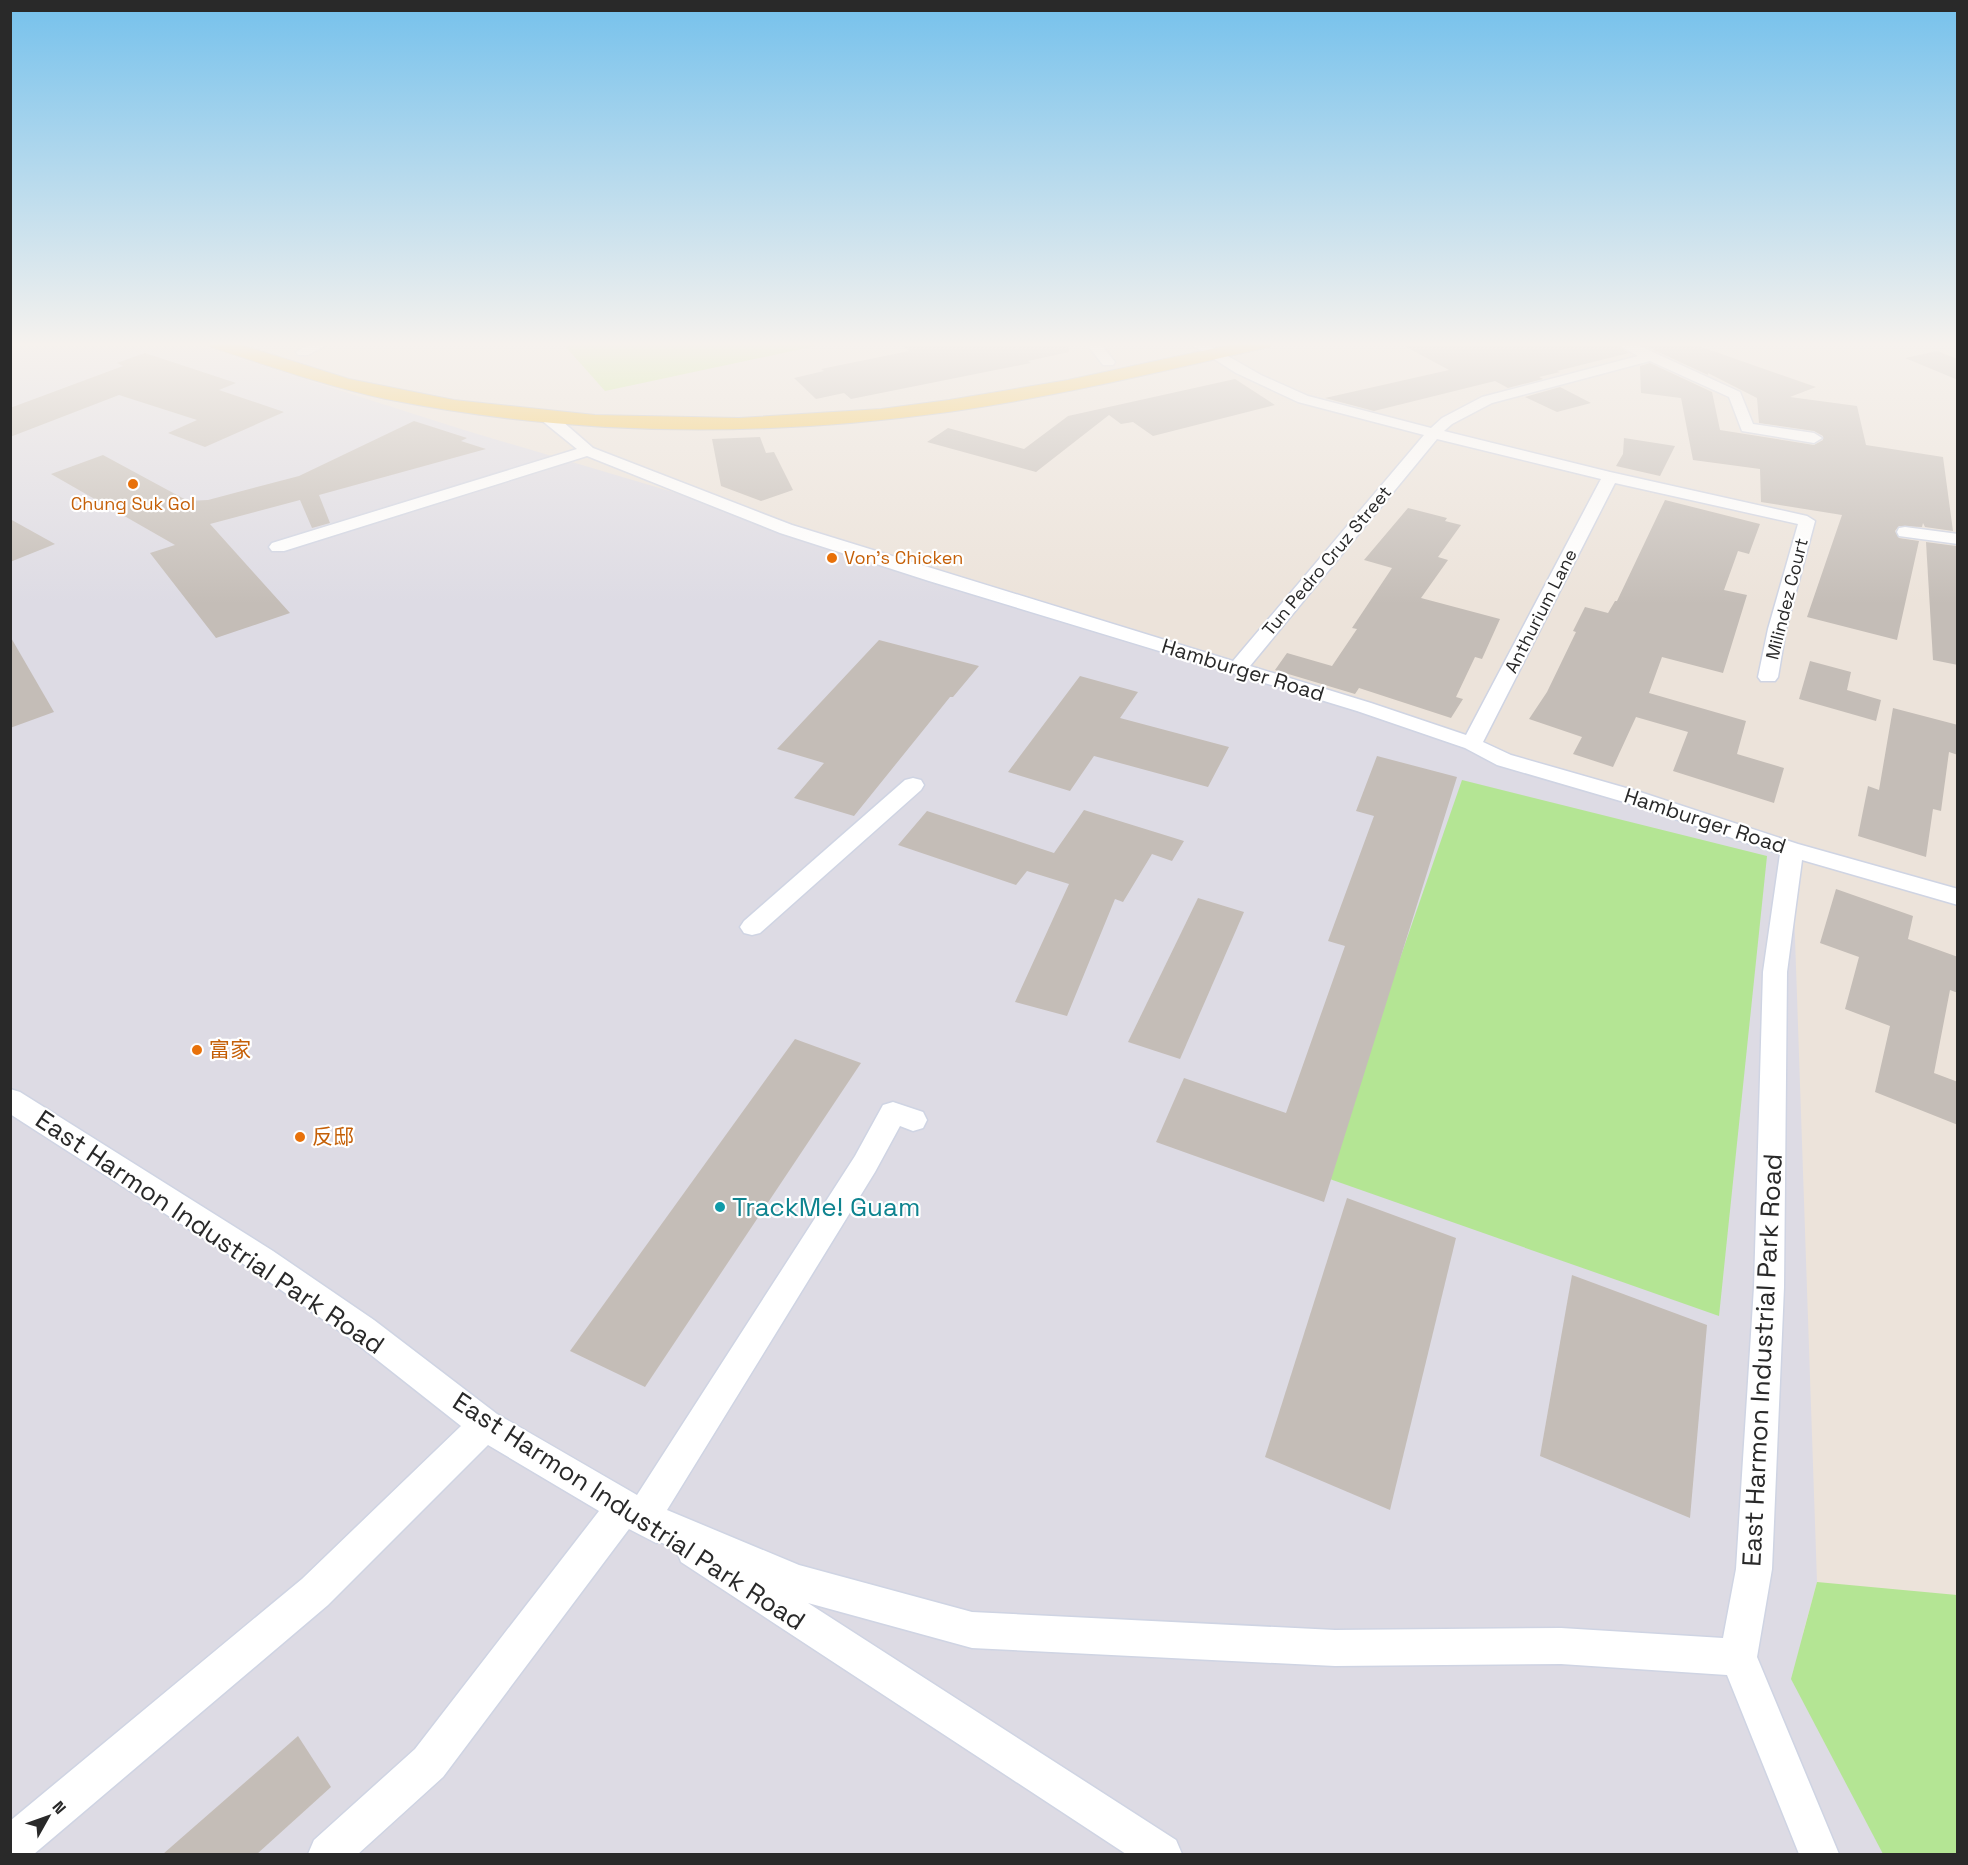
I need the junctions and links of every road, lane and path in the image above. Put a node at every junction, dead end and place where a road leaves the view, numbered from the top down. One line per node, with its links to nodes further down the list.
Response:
1 (563, 430): 7 (street, Hamburger Road)
2 (1423, 430): 5 (street)
3 (1437, 430): 5 (street, Tun Pedro Cruz Street)
4 (1761, 430): 6 (street)
5 (1434, 433): 8 (street); 12 (street, Tun Pedro Cruz Street)
6 (1814, 438)
7 (588, 451): 11 (street); 12 (street, Hamburger Road)
8 (1610, 477): 13 (street, Milindez Court); 14 (street, Anthurium Lane)
9 (1905, 532): 10 (street)
10 (1958, 539)
11 (278, 547)
12 (1238, 668): 14 (street, Hamburger Road)
13 (1768, 677)
14 (1472, 744): 16 (street, Hamburger Road)
15 (913, 785): 18 (street)
16 (1792, 850): 17 (street, Hamburger Road); 23 (street, East Harmon Industrial Park Road)
17 (1958, 897)
18 (752, 927)
19 (10, 1100): 21 (street, East Harmon Industrial Park Road)
20 (913, 1120): 22 (street)
21 (485, 1425): 22 (street, East Harmon Industrial Park Road); 24 (street)
22 (633, 1512): 23 (street); 25 (street); 26 (street, East Harmon Industrial Park Road)
23 (1738, 1657): 27 (street)
24 (10, 1848)
25 (328, 1854)
26 (1162, 1854)
27 (1819, 1854)

